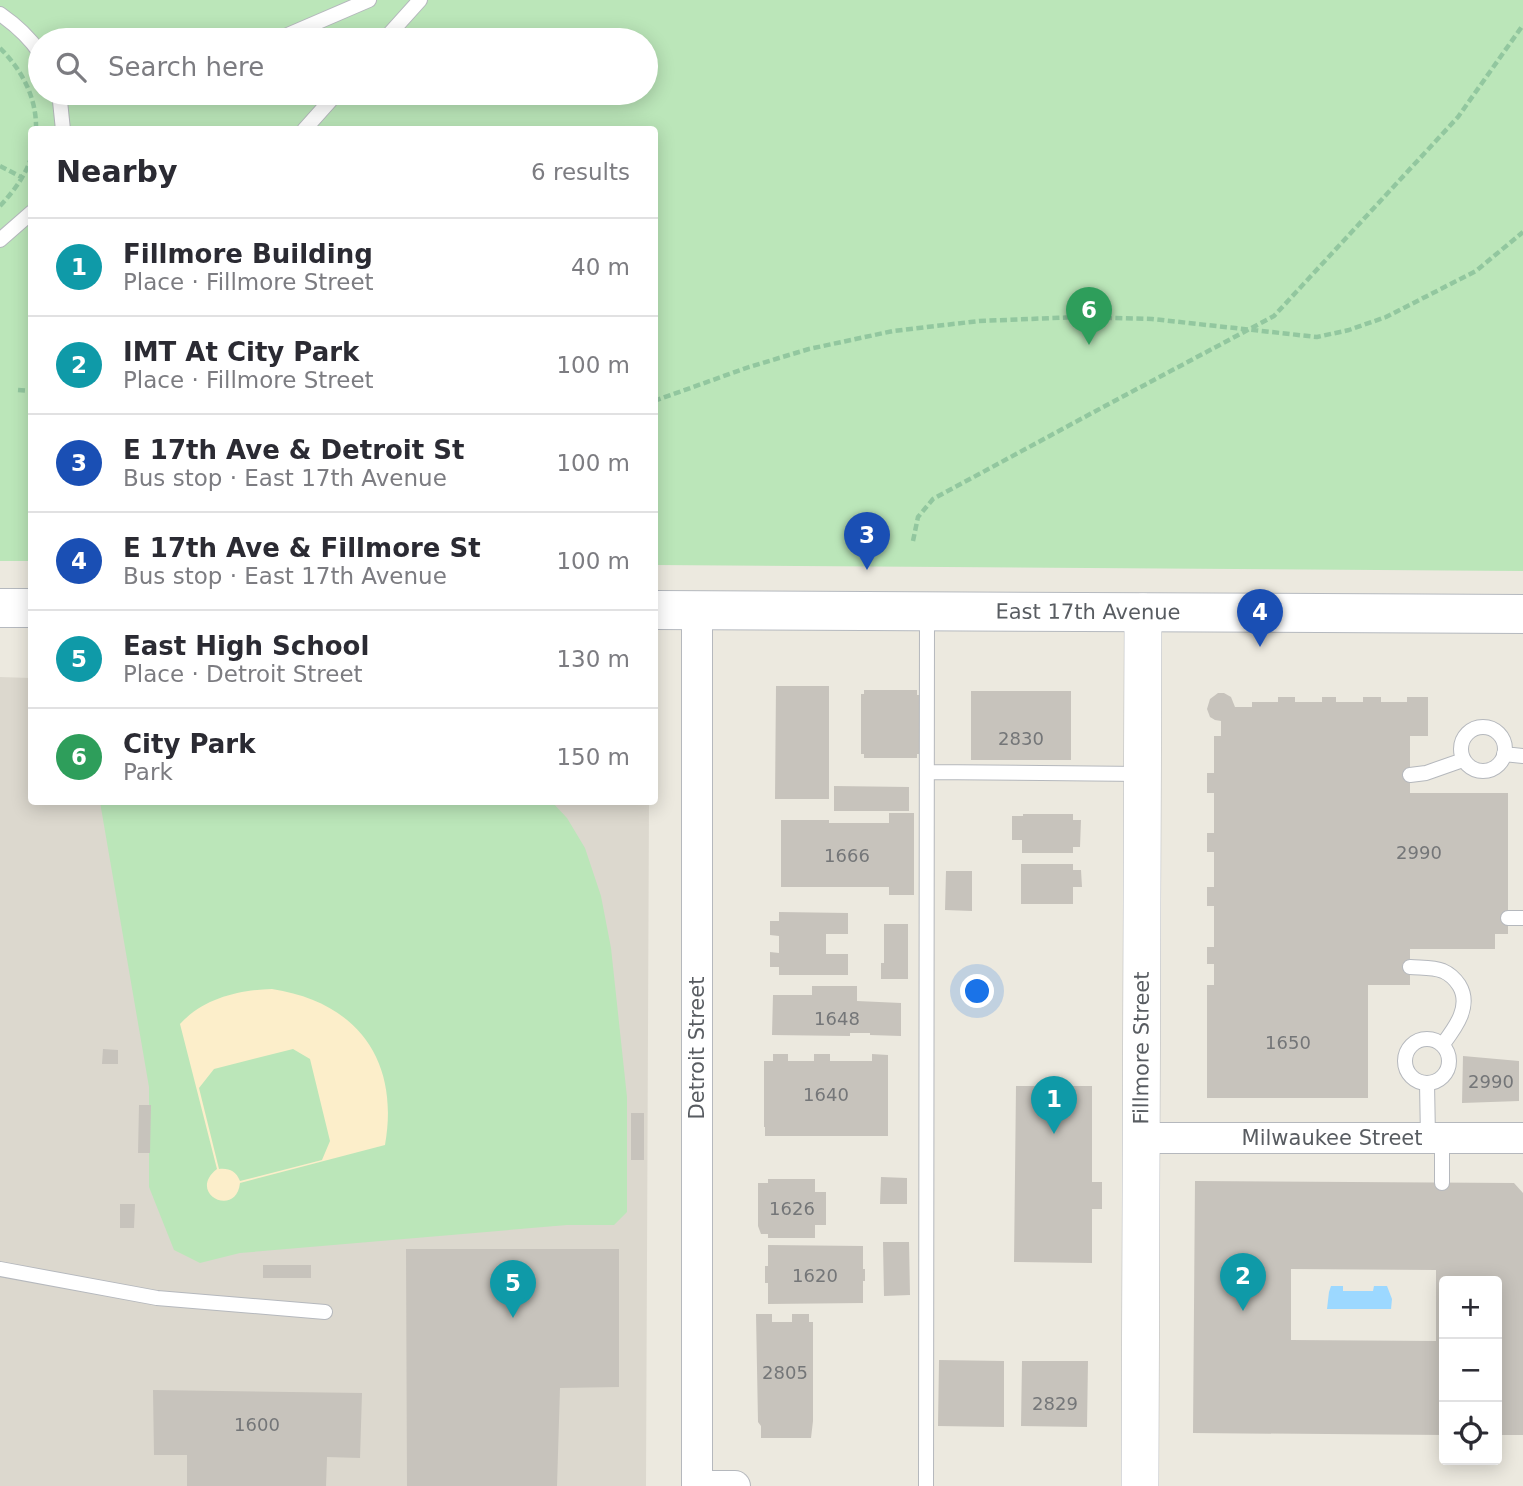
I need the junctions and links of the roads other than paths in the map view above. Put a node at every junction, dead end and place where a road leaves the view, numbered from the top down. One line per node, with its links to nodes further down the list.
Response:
1 (369, 0): 4 (lane)
2 (420, 0): 5 (lane)
3 (0, 14): 6 (lane)
4 (304, 28)
5 (395, 28)
6 (28, 35)
7 (61, 105): 9 (lane)
8 (326, 105): 10 (lane)
9 (63, 126)
10 (308, 126)
11 (28, 216): 12 (lane)
12 (15, 227): 13 (lane); 14 (lane)
13 (28, 230)
14 (0, 240)
15 (0, 608): 16 (main road)
16 (28, 608)
17 (658, 610): 18 (main road, East 17th Avenue)
18 (697, 610): 19 (main road, East 17th Avenue); 37 (street, Detroit Street)
19 (927, 610): 20 (main road, East 17th Avenue); 25 (lane)
20 (1143, 612): 21 (main road, East 17th Avenue); 26 (street, Fillmore Street)
21 (1523, 614)
22 (1504, 754): 23 (lane); 24 (lane); 24 (lane)
23 (1523, 756)
24 (1463, 760): 27 (lane)
25 (927, 772): 26 (lane); 39 (lane)
26 (1142, 774): 31 (street, Fillmore Street)
27 (1410, 775)
28 (1410, 967): 29 (lane)
29 (1443, 1044): 30 (lane); 30 (lane)
30 (1427, 1083): 32 (lane)
31 (1140, 1138): 32 (street, Milwaukee Street); 40 (street, Fillmore Street)
32 (1435, 1138): 33 (street, Milwaukee Street); 34 (lane)
33 (1523, 1138)
34 (1442, 1183)
35 (0, 1269): 36 (lane)
36 (325, 1312)
37 (697, 1486): 38 (street)
38 (735, 1486)
39 (926, 1486)
40 (1140, 1486)

